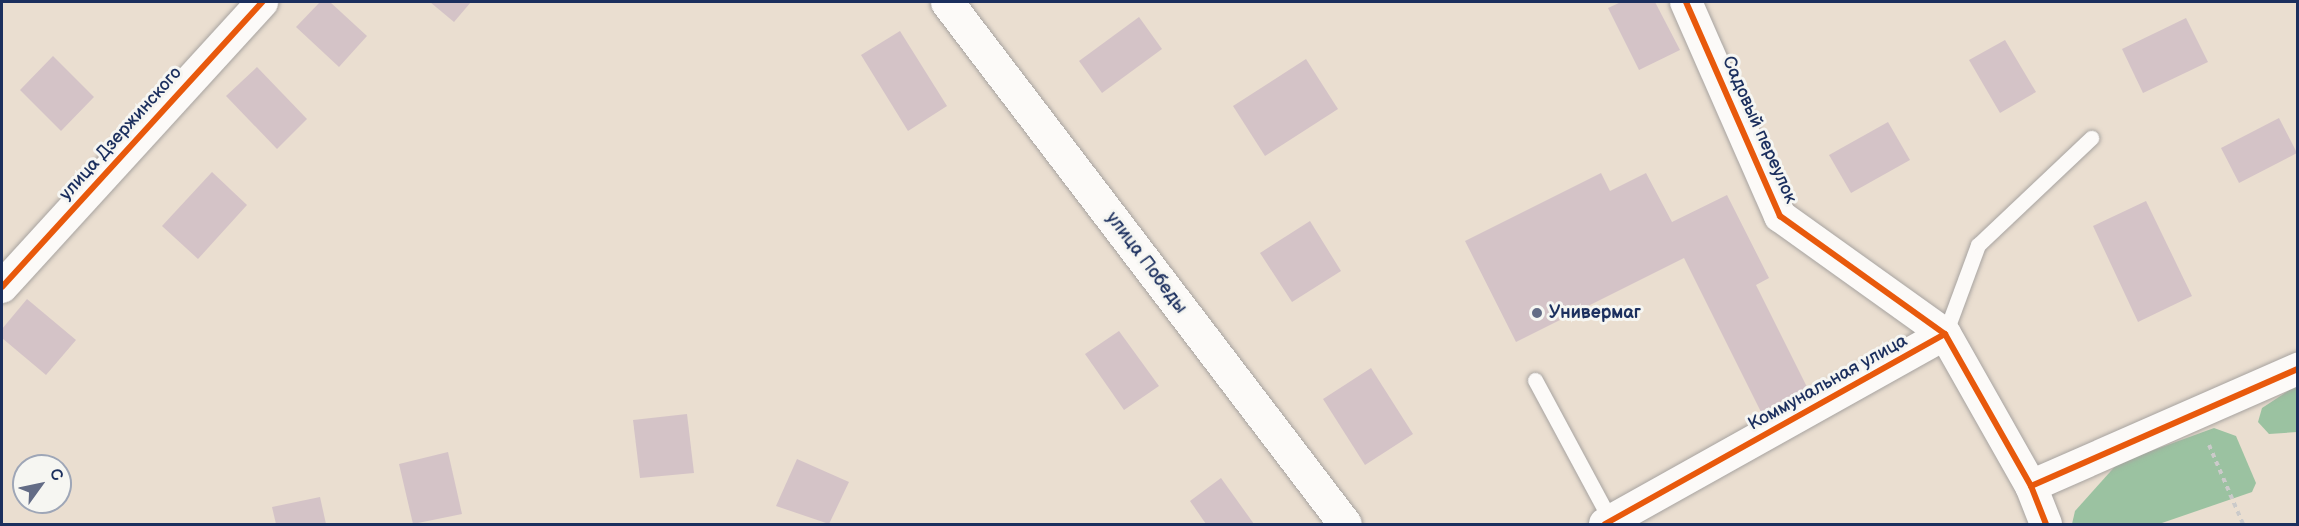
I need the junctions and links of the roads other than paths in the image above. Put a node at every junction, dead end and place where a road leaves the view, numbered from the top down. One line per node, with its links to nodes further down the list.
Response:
1 (262, 2): 5 (street, улица Дзержинского)
2 (947, 2): 11 (main road, улица Победы)
3 (1686, 2): 6 (street, Садовый переулок)
4 (2091, 138): 6 (lane)
5 (2, 286)
6 (1945, 334): 9 (street); 10 (street, Коммунальная улица)
7 (2298, 369): 9 (street)
8 (1535, 380): 10 (lane)
9 (2031, 486): 12 (street)
10 (1608, 523)
11 (1346, 525)
12 (2046, 525)

